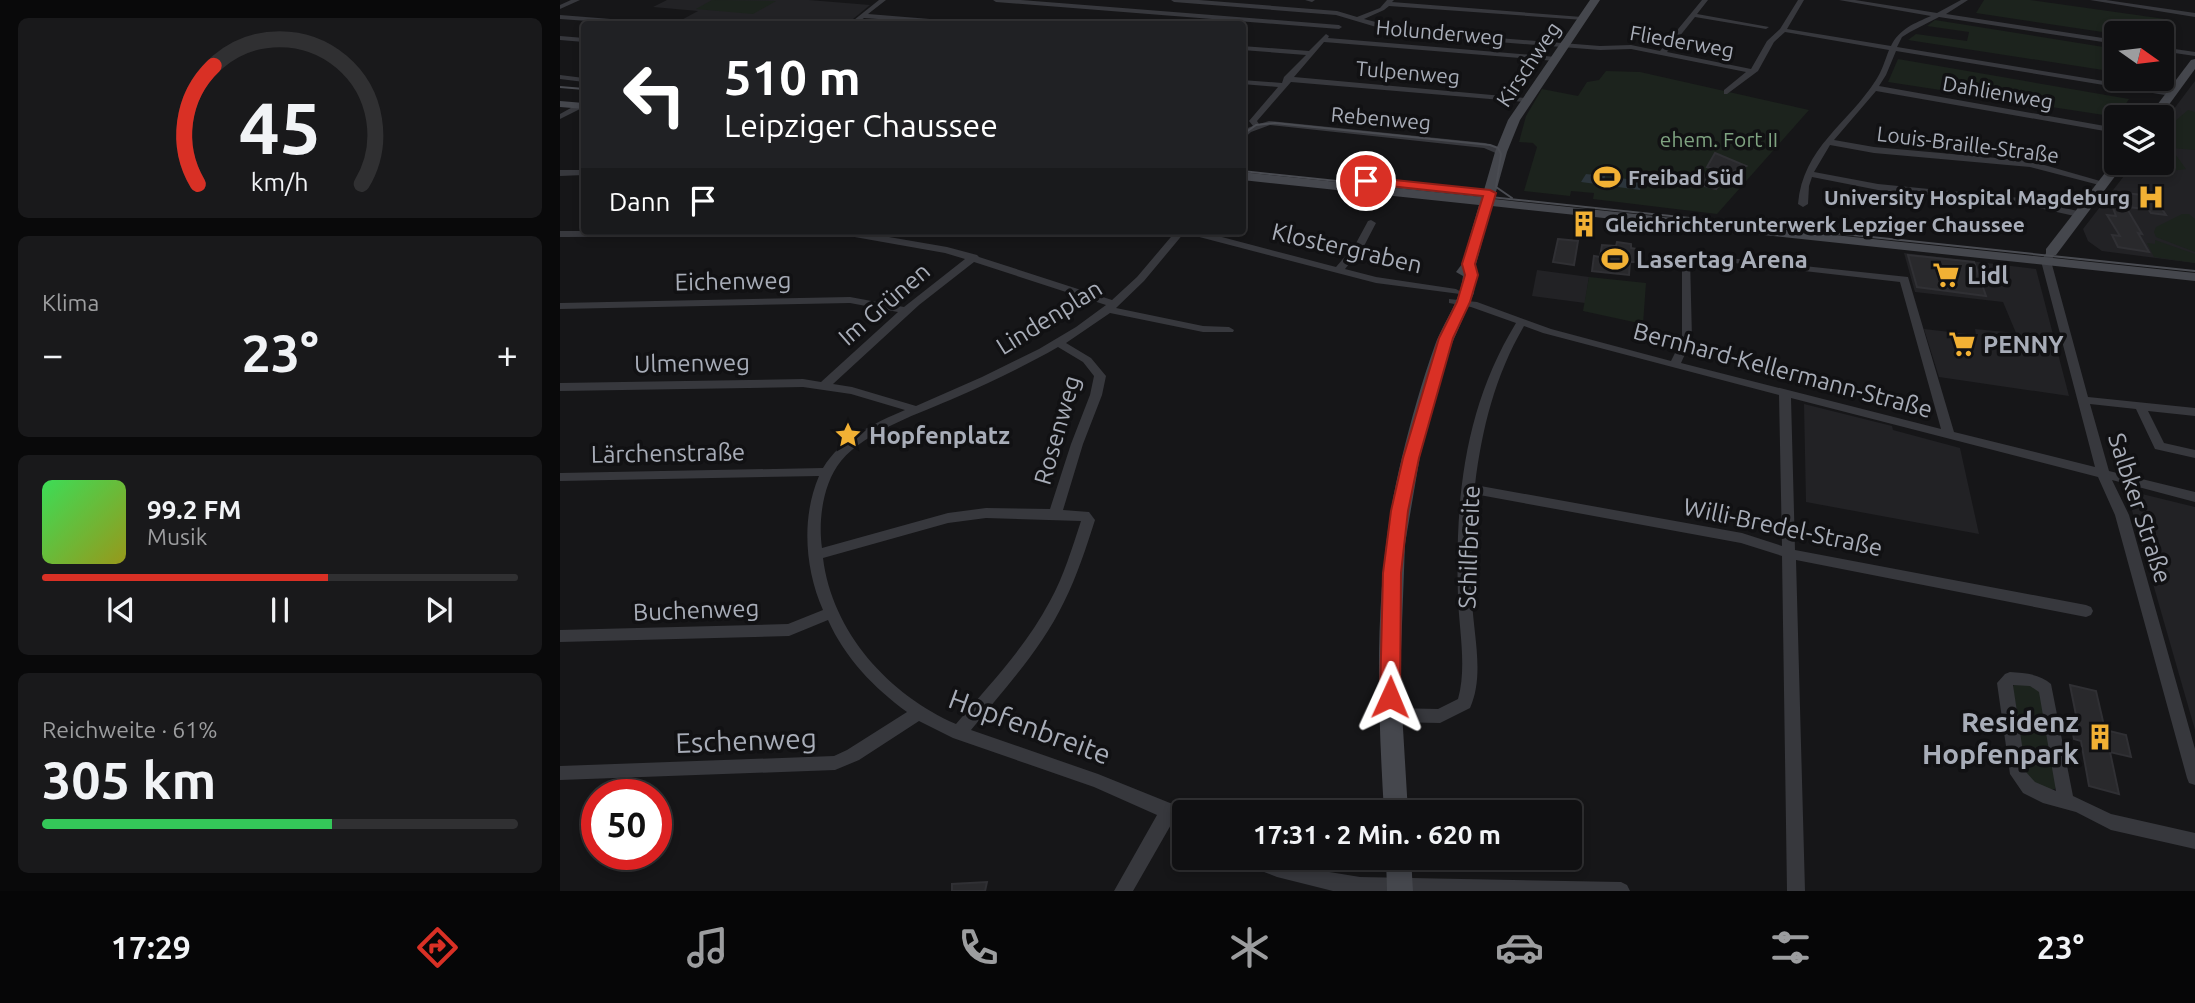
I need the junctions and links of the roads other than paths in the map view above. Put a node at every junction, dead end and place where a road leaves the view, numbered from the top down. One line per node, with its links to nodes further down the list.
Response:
1 (883, 0): 19 (street)
2 (996, 0): 27 (street)
3 (1174, 0): 13 (street, Fliederweg)
4 (1310, 0): 16 (street)
5 (1595, 0): 23 (main road, Kirschweg)
6 (1705, 0): 17 (street)
7 (1801, 0): 29 (street)
8 (1842, 0): 20 (street)
9 (1965, 0): 20 (street)
10 (2093, 0): 18 (street)
11 (560, 1): 12 (street)
12 (574, 1): 15 (street)
13 (1189, 1): 16 (street, Fliederweg)
14 (1390, 2): 22 (street); 23 (street)
15 (560, 7)
16 (1304, 10): 22 (street, Fliederweg)
17 (1694, 15): 28 (street); 39 (street)
18 (2195, 15)
19 (862, 16): 25 (street); 26 (street)
20 (1940, 16): 33 (street); 36 (street)
21 (560, 17): 24 (street)
22 (1358, 19): 27 (street); 34 (street, Fliederweg)
23 (1582, 19): 34 (main road, Kirschweg)
24 (611, 21)
25 (856, 21)
26 (928, 21)
27 (1339, 27): 32 (street)
28 (1766, 27)
29 (1783, 30): 36 (street); 43 (street)
30 (560, 38): 31 (street)
31 (581, 40)
32 (1322, 40): 38 (street); 41 (street, Holunderweg)
33 (2104, 40)
34 (1565, 45): 39 (street, Fliederweg); 41 (main road, Kirschweg)
35 (1246, 48): 38 (street)
36 (1895, 48): 48 (street); 50 (street)
37 (2174, 50): 40 (street)
38 (1310, 53): 47 (street)
39 (1662, 53): 43 (street, Fliederweg)
40 (2195, 54)
41 (1556, 60): 51 (main road, Kirschweg)
42 (2195, 62): 50 (main road)
43 (1751, 71): 49 (street)
44 (560, 77): 45 (street)
45 (581, 79)
46 (1246, 82): 47 (street)
47 (1285, 82): 51 (street, Tulpenweg); 58 (street)
48 (1875, 88): 59 (street, Dahlienweg); 61 (street)
49 (1727, 92)
50 (2171, 94): 53 (main road)
51 (1525, 100): 62 (main road, Kirschweg)
52 (560, 104): 54 (main road)
53 (2163, 105)
54 (581, 106)
55 (581, 107): 56 (street)
56 (560, 117)
57 (1246, 121): 58 (street)
58 (1255, 124): 60 (street); 62 (street, Rebenweg)
59 (2104, 129)
60 (1246, 133)
61 (1829, 142): 66 (street); 69 (street, Louis-Braille-Straße)
62 (1501, 152): 70 (main road, Kirschweg)
63 (1246, 168): 70 (main road)
64 (560, 173): 65 (street)
65 (581, 173)
66 (1809, 174): 71 (street); 72 (street)
67 (2109, 175): 69 (main road)
68 (1246, 176): 70 (main road)
69 (2103, 183): 72 (main road)
70 (1489, 198): 80 (main road); 84 (main road)
71 (1803, 204)
72 (2079, 214): 80 (main road)
73 (1371, 223): 82 (street)
74 (560, 234): 75 (street)
75 (581, 234)
76 (863, 235): 79 (street)
77 (1178, 235): 86 (street, Lindenplan)
78 (1203, 235): 82 (street, Klostergraben)
79 (974, 257): 86 (street); 87 (street, Im Grünen)
80 (2048, 257): 81 (main road); 83 (main road); 95 (street, Salbker Straße)
81 (2195, 268)
82 (1339, 270): 84 (street, Klostergraben)
83 (2195, 277)
84 (1458, 299): 88 (street, Bernhard-Kellermann-Straße); 113 (main road)
85 (560, 306): 87 (street, Eichenweg)
86 (1111, 306): 89 (street); 90 (street, Lindenplan)
87 (907, 311): 92 (street, Im Grünen)
88 (1521, 323): 91 (street, Bernhard-Kellermann-Straße); 104 (street, Schilfbreite)
89 (1230, 330)
90 (1056, 342): 97 (street, Lindenplan); 106 (street, Rosenweg)
91 (1675, 365): 94 (street, Bernhard-Kellermann-Straße); 99 (street)
92 (824, 386): 93 (street, Ulmenweg); 97 (street)
93 (560, 387)
94 (1785, 393): 99 (street, Bernhard-Kellermann-Straße); 107 (street)
95 (2083, 400): 96 (street); 102 (street, Salbker Straße)
96 (2140, 406): 98 (street); 100 (street)
97 (918, 410): 101 (street)
98 (2195, 412)
99 (1949, 435): 102 (street, Bernhard-Kellermann-Straße)
100 (2195, 454)
101 (826, 472): 103 (street, Lärchenstraße); 108 (street, Hopfenbreite)
102 (2104, 475): 105 (street, Bernhard-Kellermann-Straße); 116 (street, Salbker Straße)
103 (560, 477)
104 (1469, 489): 107 (street, Willi-Bredel-Straße); 113 (street, Schilfbreite)
105 (2195, 497)
106 (1055, 514): 108 (street); 114 (street, Rosenweg)
107 (1787, 553): 109 (street, Willi-Bredel-Straße); 127 (street)
108 (815, 555): 110 (street, Hopfenbreite)
109 (2087, 611)
110 (830, 612): 111 (street, Buchenweg); 112 (street, Hopfenbreite)
111 (560, 636)
112 (919, 713): 114 (street, Hopfenbreite); 115 (street, Eschenweg)
113 (1390, 715): 117 (main road)
114 (958, 733): 119 (street, Hopfenbreite)
115 (560, 773)
116 (2195, 778)
117 (1395, 800)
118 (2066, 802): 118 (street); 121 (street)
119 (1168, 811): 120 (street, Hopfenbreite); 125 (street)
120 (1172, 813)
121 (2195, 841)
122 (1274, 870): 124 (street)
123 (1399, 870): 124 (main road)
124 (1400, 890): 126 (street)
125 (1123, 891)
126 (1621, 891)
127 (1796, 891)

